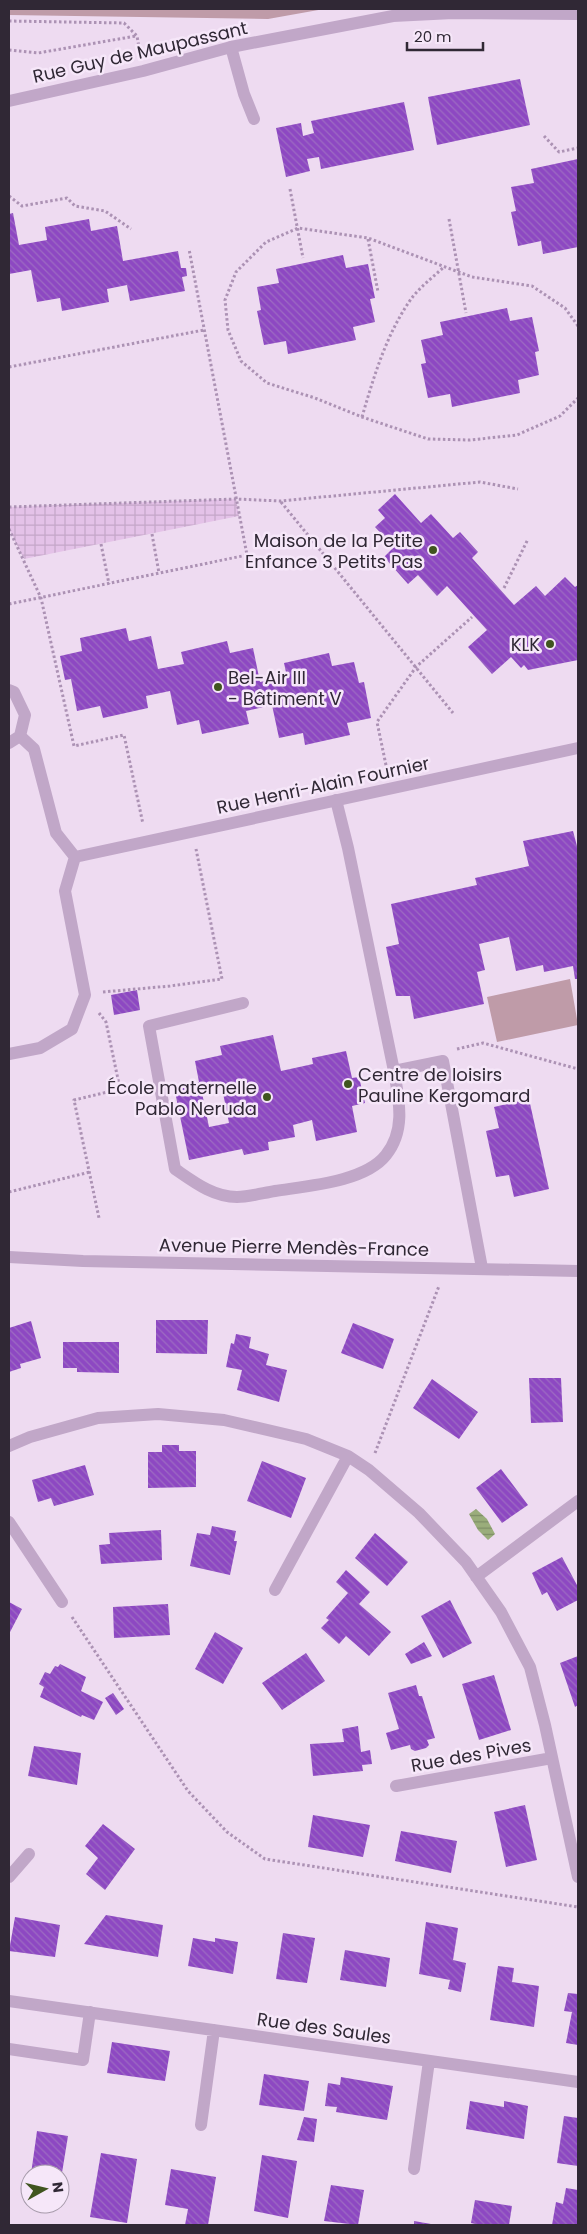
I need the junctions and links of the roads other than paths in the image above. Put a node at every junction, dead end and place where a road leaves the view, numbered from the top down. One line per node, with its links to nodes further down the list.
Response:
1 (578, 14): 2 (street, Rue Guy de Maupassant)
2 (231, 47): 3 (street, Rue Guy de Maupassant); 4 (street)
3 (9, 101)
4 (254, 119)
5 (9, 690): 6 (street)
6 (20, 736): 7 (street); 10 (street)
7 (9, 743)
8 (578, 748): 9 (street, Rue Henri-Alain Fournier)
9 (336, 800): 10 (street, Rue Henri-Alain Fournier); 13 (street)
10 (75, 857): 12 (street)
11 (243, 1004): 13 (street)
12 (9, 1054)
13 (394, 1071): 15 (street)
14 (9, 1257): 15 (street, Avenue Pierre Mendès-France)
15 (482, 1268): 16 (street, Avenue Pierre Mendès-France)
16 (578, 1271)
17 (9, 1446): 18 (street, Rue des Pives)
18 (348, 1456): 21 (street, Rue des Pives); 22 (street)
19 (578, 1501): 21 (street)
20 (9, 1522): 23 (street)
21 (476, 1577): 24 (street, Rue des Pives)
22 (275, 1590)
23 (62, 1602)
24 (552, 1758): 25 (street, Rue des Pives); 28 (street, Rue des Pives)
25 (396, 1786)
26 (29, 1854): 27 (street)
27 (9, 1877)
28 (578, 1877)
29 (9, 2001): 30 (street, Rue des Saules)
30 (90, 2012): 31 (street, Rue des Saules); 32 (street)
31 (214, 2030): 33 (street, Rue des Saules); 35 (street)
32 (9, 2050)
33 (429, 2061): 34 (street, Rue des Saules); 36 (street)
34 (578, 2082)
35 (201, 2125)
36 (414, 2169)

